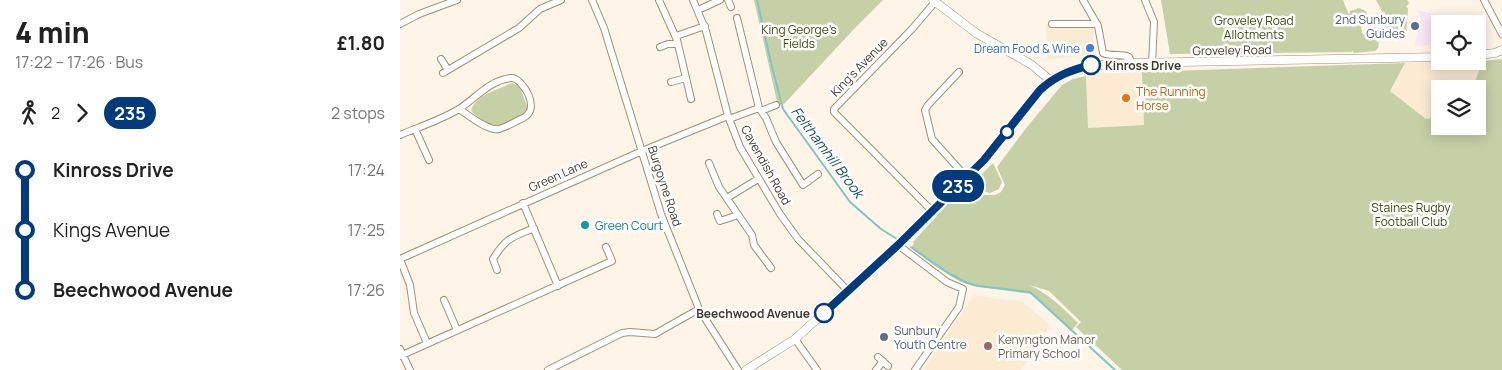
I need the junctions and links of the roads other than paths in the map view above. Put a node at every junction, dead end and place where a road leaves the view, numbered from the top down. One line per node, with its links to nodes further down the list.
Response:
1 (457, 0): 15 (street)
2 (561, 0): 26 (street)
3 (592, 0): 40 (street, Burgoyne Road)
4 (659, 0): 20 (street)
5 (693, 0): 13 (street, Cavendish Road)
6 (720, 0): 13 (street)
7 (728, 0): 12 (street)
8 (1083, 0): 17 (street)
9 (1145, 0): 28 (street)
10 (1484, 0): 19 (street)
11 (934, 1): 31 (street); 48 (street, King's Avenue)
12 (731, 7)
13 (698, 10): 18 (street, Cavendish Road)
14 (737, 18): 36 (street)
15 (400, 24)
16 (1052, 24): 17 (street)
17 (1097, 24): 27 (street)
18 (705, 26): 20 (street); 37 (street, Cavendish Road)
19 (1502, 34)
20 (676, 36): 21 (street)
21 (678, 44): 22 (street); 30 (street)
22 (660, 47)
23 (1502, 50): 24 (street)
24 (1486, 54)
25 (1431, 57): 28 (street, Groveley Road)
26 (441, 59)
27 (1132, 63): 28 (street, Groveley Road); 31 (street, Groveley Road)
28 (1152, 64)
29 (959, 72): 44 (street)
30 (686, 78): 32 (street); 33 (street)
31 (1050, 80): 44 (street)
32 (671, 82)
33 (691, 98)
34 (776, 105): 36 (street, Green Lane)
35 (459, 109): 35 (street); 38 (street)
36 (760, 110): 37 (street, Green Lane); 43 (street)
37 (728, 118): 40 (street, Green Lane); 45 (street, Cavendish Road)
38 (415, 129): 39 (street); 41 (street)
39 (400, 135)
40 (642, 151): 47 (street, Green Lane); 60 (street, Burgoyne Road)
41 (429, 160)
42 (709, 163): 46 (street)
43 (818, 174)
44 (967, 178): 48 (street)
45 (758, 179): 46 (street); 58 (street, Cavendish Road)
46 (727, 198): 50 (street)
47 (523, 203): 51 (street); 54 (street, Green Lane)
48 (932, 211): 52 (street)
49 (717, 214): 50 (street)
50 (738, 214): 55 (street)
51 (534, 228): 56 (street); 57 (street)
52 (898, 245): 58 (street); 72 (street)
53 (606, 247): 57 (street)
54 (400, 259): 63 (street)
55 (771, 268)
56 (497, 270)
57 (558, 286): 61 (street)
58 (848, 291): 62 (street)
59 (444, 300): 61 (street)
60 (700, 309): 67 (street); 68 (street, Burgoyne Road)
61 (457, 330): 63 (street)
62 (795, 340): 69 (street); 70 (street)
63 (427, 343): 64 (street)
64 (401, 353): 66 (street)
65 (883, 361): 71 (street)
66 (410, 370)
67 (548, 370)
68 (738, 370)
69 (746, 370)
70 (817, 370)
71 (876, 370)
72 (915, 370)

